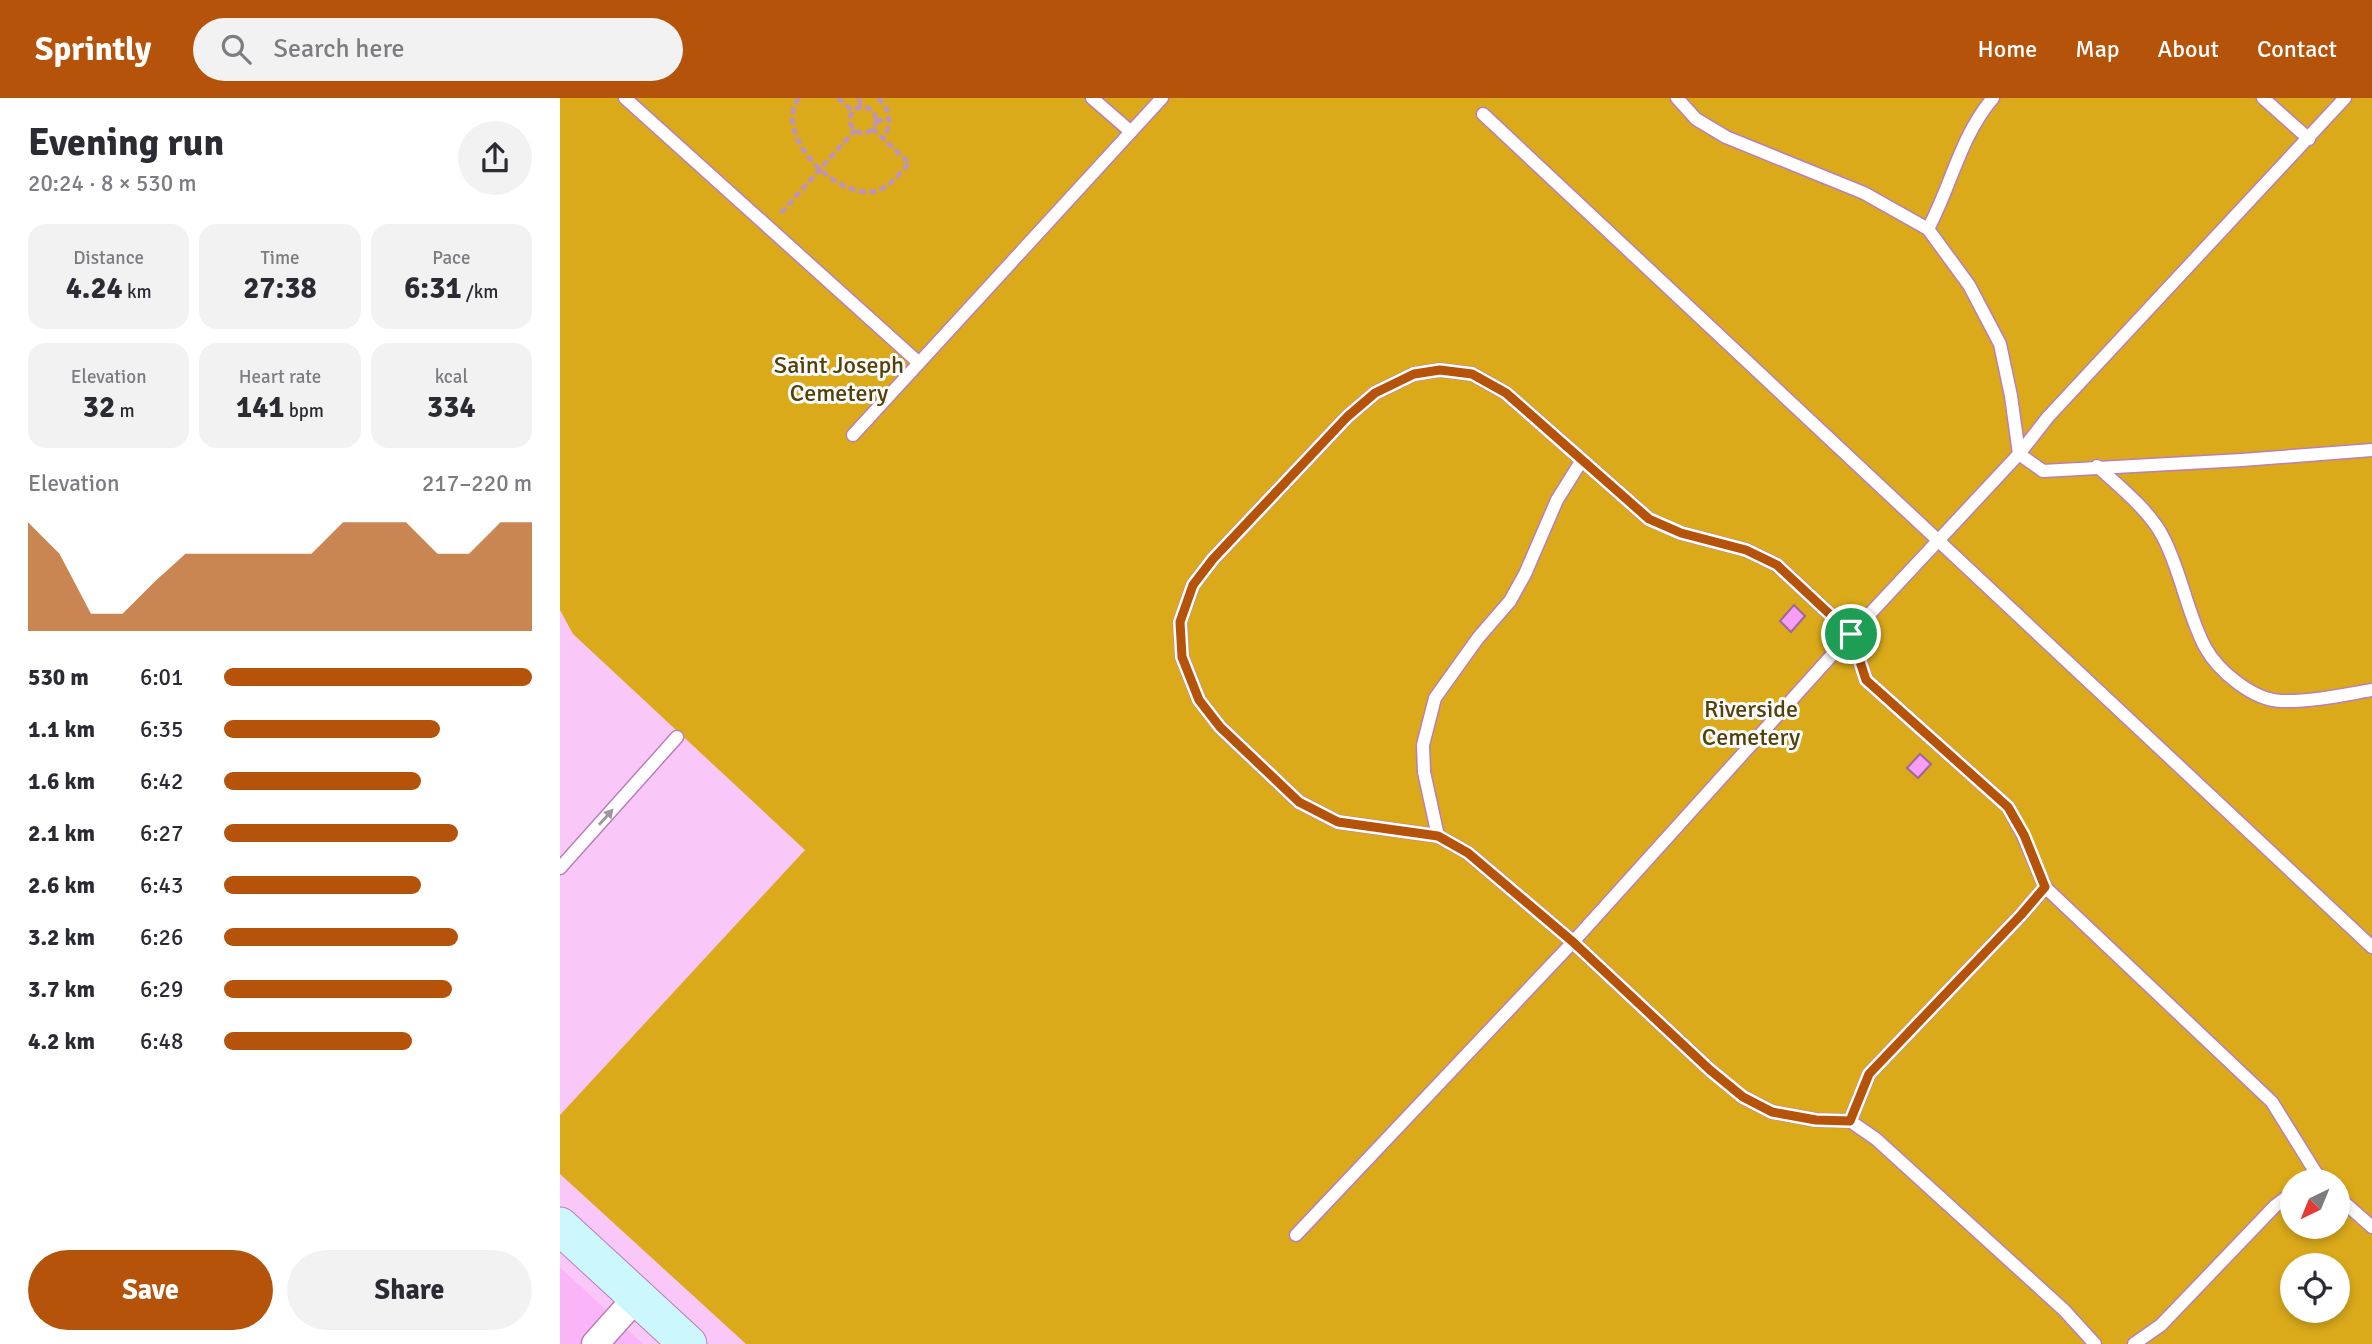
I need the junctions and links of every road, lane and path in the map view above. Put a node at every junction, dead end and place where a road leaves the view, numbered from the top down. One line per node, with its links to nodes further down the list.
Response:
1 (625, 98): 25 (lane)
2 (799, 98): 24 (path)
3 (838, 98): 13 (path)
4 (849, 98): 13 (path)
5 (859, 98): 14 (path)
6 (878, 98): 17 (path)
7 (1092, 98): 21 (lane)
8 (1162, 98): 21 (lane)
9 (1677, 98): 26 (lane)
10 (1993, 98): 26 (lane)
11 (2263, 98): 23 (lane)
12 (2345, 98): 23 (lane)
13 (843, 103): 15 (path)
14 (861, 108): 15 (path); 18 (path)
15 (854, 112): 20 (path)
16 (1483, 114): 33 (lane)
17 (890, 119): 18 (path); 22 (path)
18 (876, 121): 19 (path)
19 (873, 129): 20 (path); 22 (path)
20 (855, 130): 24 (path)
21 (1130, 131): 27 (lane)
22 (883, 138): 24 (path)
23 (2309, 139): 30 (lane)
24 (821, 168): 25 (path)
25 (768, 227): 27 (lane)
26 (1928, 229): 30 (lane)
27 (918, 362): 28 (lane)
28 (853, 435)
29 (2372, 450): 32 (lane)
30 (2019, 454): 32 (lane); 33 (lane)
31 (1582, 460): 34 (lane); 37 (lane); 37 (lane)
32 (2097, 466): 35 (lane)
33 (1939, 540): 34 (lane); 41 (lane)
34 (1851, 634): 39 (lane); 40 (lane)
35 (2372, 690)
36 (677, 737): 38 (lane, one-way to 36)
37 (1438, 836): 40 (lane)
38 (560, 868)
39 (2045, 887): 42 (lane); 43 (lane)
40 (1573, 942): 42 (lane); 48 (lane)
41 (2372, 947)
42 (1850, 1121): 52 (lane)
43 (2310, 1169)
44 (2280, 1202): 53 (lane)
45 (2350, 1208): 47 (lane)
46 (560, 1226): 49 (main road)
47 (2372, 1227)
48 (1296, 1235)
49 (637, 1297): 50 (street); 51 (main road)
50 (595, 1344)
51 (688, 1344)
52 (2095, 1344)
53 (2134, 1344)

